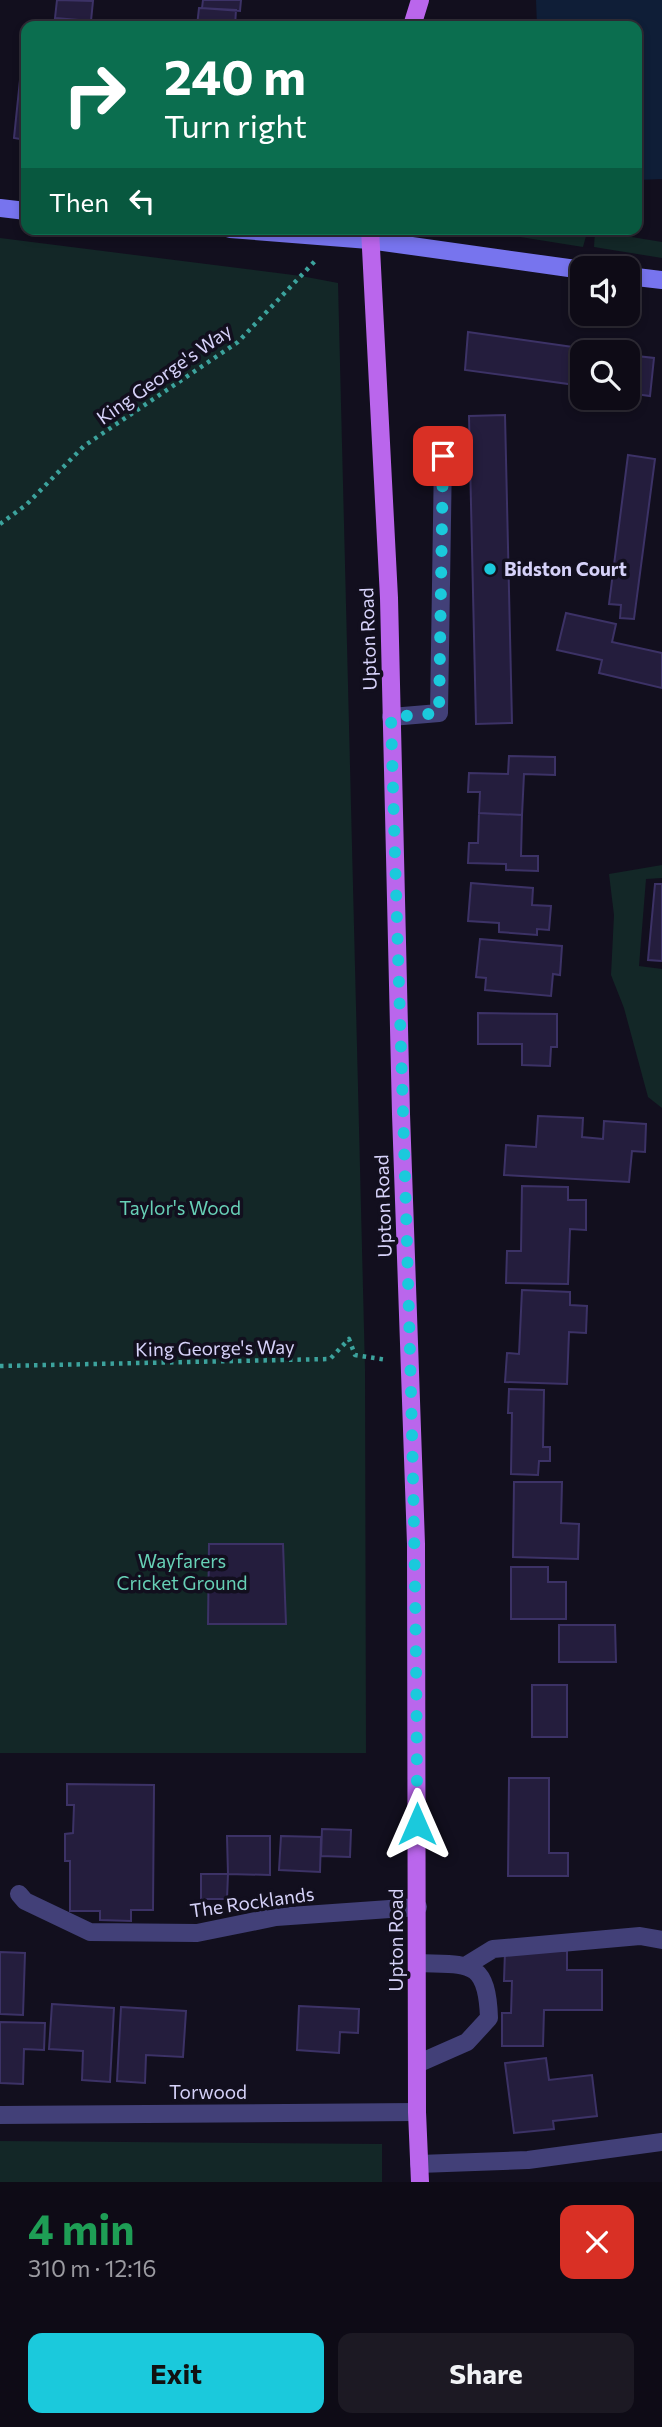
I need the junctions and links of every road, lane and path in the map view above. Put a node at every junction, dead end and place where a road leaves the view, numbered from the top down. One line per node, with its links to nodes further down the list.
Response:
1 (420, 0): 2 (main road)
2 (414, 21)
3 (0, 208): 4 (main road)
4 (21, 210)
5 (294, 235): 7 (main road)
6 (369, 235): 7 (main road); 8 (main road); 13 (main road, Upton Road)
7 (336, 239): 12 (path, King George's Way)
8 (570, 268)
9 (640, 277): 10 (main road)
10 (662, 280)
11 (443, 456): 13 (street)
12 (0, 524)
13 (391, 717): 14 (main road, Upton Road)
14 (409, 1363): 15 (path, King George's Way); 17 (main road, Upton Road)
15 (0, 1366)
16 (19, 1894): 17 (street, The Rocklands)
17 (418, 1908): 19 (main road, Upton Road)
18 (662, 1940): 20 (street)
19 (418, 1963): 20 (street); 21 (main road, Upton Road)
20 (467, 1965): 21 (street)
21 (417, 2064): 22 (main road, Upton Road)
22 (417, 2112): 23 (street, Torwood); 25 (main road, Upton Road)
23 (0, 2115)
24 (662, 2142): 25 (street)
25 (419, 2173)

